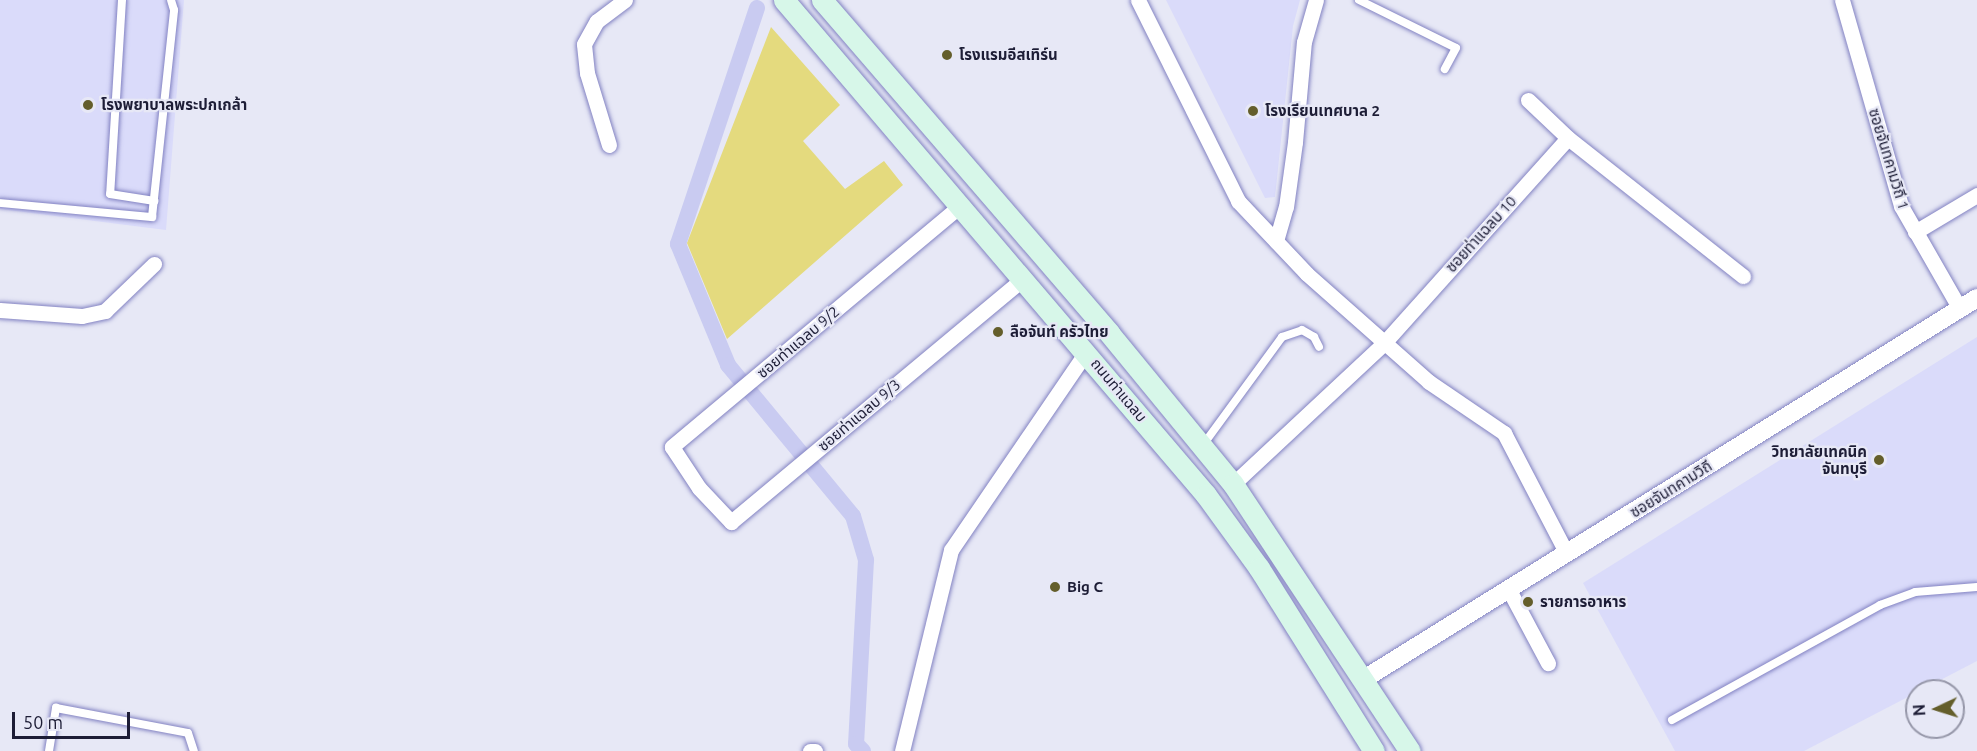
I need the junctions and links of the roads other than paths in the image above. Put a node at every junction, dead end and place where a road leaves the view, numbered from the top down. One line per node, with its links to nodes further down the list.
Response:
1 (122, 0): 15 (lane)
2 (171, 0): 15 (lane)
3 (625, 0): 13 (street)
4 (784, 0): 17 (main road, ถนนท่าแฉลบ)
5 (822, 0): 26 (main road, ถนนท่าแฉลบ)
6 (1138, 0): 19 (street)
7 (1316, 0): 19 (street)
8 (1359, 0): 10 (lane)
9 (1842, 0): 18 (street, ซอยจันทคามวิถี 1)
10 (1444, 69)
11 (1528, 100): 12 (street)
12 (1568, 138): 21 (street); 27 (street, ซอยท่าแฉลบ 10)
13 (609, 145)
14 (1977, 195): 18 (street)
15 (154, 201): 16 (lane)
16 (0, 203)
17 (961, 205): 22 (main road, ถนนท่าแฉลบ); 32 (street, ซอยท่าแฉลบ 9/2)
18 (1915, 232): 24 (street, ซอยจันทคามวิถี 1)
19 (1276, 241): 27 (street)
20 (154, 264): 25 (street)
21 (1743, 276)
22 (1024, 278): 29 (main road, ถนนท่าแฉลบ); 32 (street, ซอยท่าแฉลบ 9/3)
23 (1977, 298): 24 (street, ซอยจันทคามวิถี)
24 (1960, 309): 33 (street, ซอยจันทคามวิถี)
25 (0, 310)
26 (1109, 333): 29 (main road); 30 (main road, ถนนท่าแฉลบ)
27 (1384, 343): 31 (street, ซอยท่าแฉลบ 10); 33 (street)
28 (1319, 347): 30 (lane)
29 (1087, 351): 38 (main road, ถนนท่าแฉลบ); 44 (street)
30 (1202, 446): 31 (main road, ถนนท่าแฉลบ)
31 (1233, 484): 37 (main road, ถนนท่าแฉลบ)
32 (699, 488)
33 (1567, 554): 35 (street, ซอยจันทคามวิถี)
34 (1977, 587): 39 (lane)
35 (1509, 590): 36 (street); 37 (street, ซอยจันทคามวิถี)
36 (1548, 663)
37 (1364, 679): 38 (main road); 46 (main road, ถนนท่าแฉลบ)
38 (1339, 695): 45 (main road, ถนนท่าแฉลบ)
39 (1672, 720)
40 (49, 751): 41 (lane)
41 (194, 751)
42 (810, 751): 43 (street)
43 (815, 751)
44 (902, 751)
45 (1374, 751)
46 (1410, 751)

